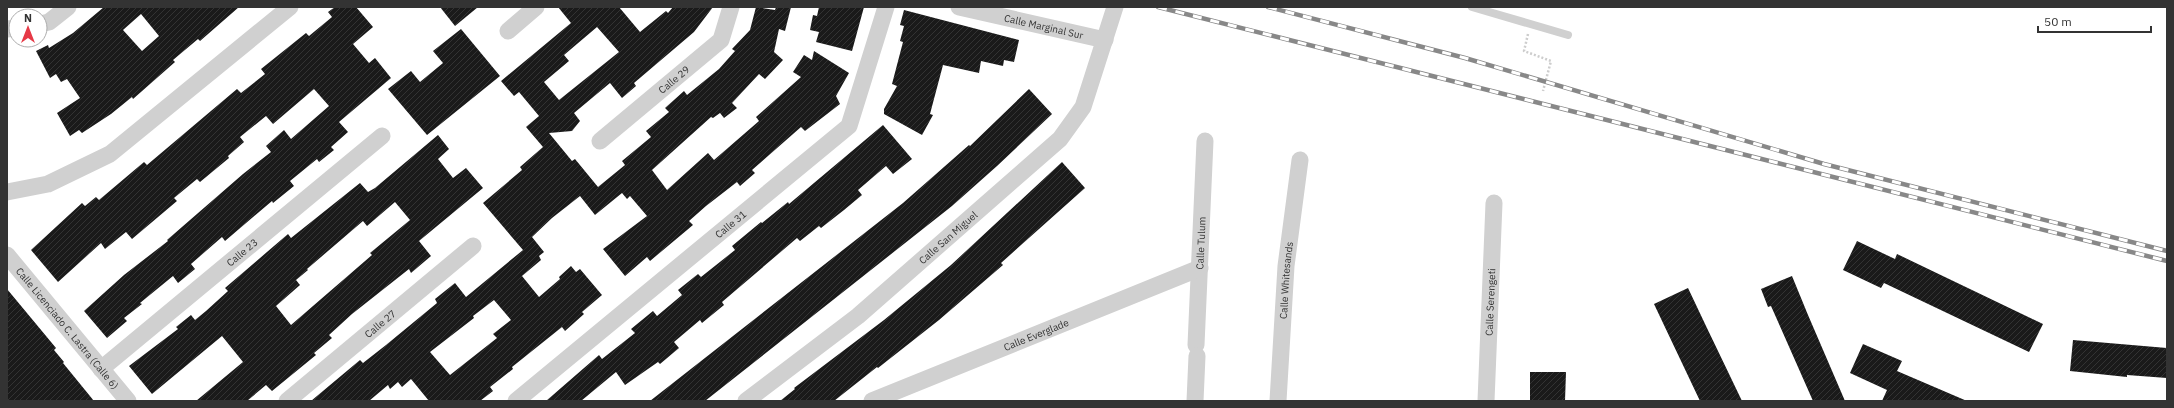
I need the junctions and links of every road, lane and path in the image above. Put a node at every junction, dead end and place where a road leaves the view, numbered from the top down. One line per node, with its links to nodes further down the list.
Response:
1 (68, 7): 9 (street)
2 (290, 7): 19 (street)
3 (536, 7): 11 (street)
4 (731, 7): 16 (street, Calle 29)
5 (886, 7): 27 (street, Calle 31)
6 (959, 7): 13 (street, Calle Marginal Sur)
7 (1115, 7): 13 (street, Calle San Miguel)
8 (1472, 7): 10 (lane)
9 (48, 22)
10 (1530, 24): 12 (lane); 14 (path)
11 (508, 31)
12 (1568, 35)
13 (1105, 40): 28 (street, Calle San Miguel)
14 (1543, 91)
15 (382, 136): 24 (street, Calle 23)
16 (600, 141)
17 (1204, 141): 23 (street, Calle Tulum)
18 (1300, 160): 31 (street, Calle Whitesands)
19 (7, 192)
20 (1494, 203): 32 (street, Calle Serengeti)
21 (473, 246): 26 (street, Calle 27)
22 (7, 255): 24 (street, Calle Licenciado C. Lastra (Calle 6))
23 (1200, 268): 29 (street, Calle Everglade); 30 (street, Calle Tulum)
24 (101, 369): 25 (street, Calle Licenciado C. Lastra (Calle 6))
25 (128, 401)
26 (287, 401)
27 (516, 401)
28 (746, 401)
29 (872, 401)
30 (1195, 401)
31 (1278, 401)
32 (1486, 401)

